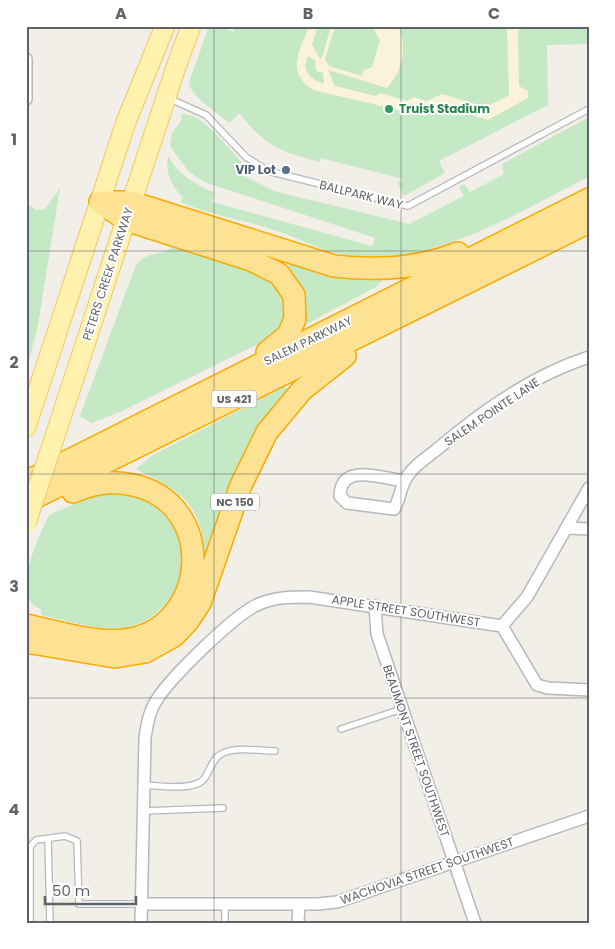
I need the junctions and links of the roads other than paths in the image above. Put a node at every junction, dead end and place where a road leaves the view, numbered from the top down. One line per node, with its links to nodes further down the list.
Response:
1 (164, 26): 8 (main road)
2 (191, 26): 4 (main road, PETERS CREEK PARKWAY)
3 (26, 59): 5 (street)
4 (166, 97): 6 (lane, BALLPARK WAY); 9 (main road, PETERS CREEK PARKWAY)
5 (26, 100)
6 (589, 109)
7 (589, 199): 11 (highway, SALEM PARKWAY / US 421)
8 (100, 202): 9 (highway); 15 (main road)
9 (128, 211): 11 (highway); 14 (highway); 20 (main road, PETERS CREEK PARKWAY, bridge)
10 (589, 222): 12 (highway, SALEM PARKWAY / US 421)
11 (537, 226): 14 (highway, SALEM PARKWAY / US 421)
12 (442, 295): 19 (highway, SALEM PARKWAY / US 421); 26 (highway, NC 150)
13 (589, 357): 16 (street, SALEM POINTE LANE)
14 (228, 381): 17 (highway, SALEM PARKWAY / US 421)
15 (26, 427)
16 (404, 481): 16 (street, SALEM POINTE LANE)
17 (26, 482)
18 (589, 488): 21 (street)
19 (26, 504): 24 (highway)
20 (26, 523)
21 (567, 528): 22 (street); 25 (street)
22 (589, 529)
23 (375, 606): 25 (street, APPLE STREET SOUTHWEST); 28 (street, BEAUMONT STREET SOUTHWEST); 31 (street, APPLE STREET SOUTHWEST)
24 (26, 625)
25 (502, 626): 27 (street)
26 (26, 642)
27 (589, 690)
28 (402, 709): 29 (lane); 36 (street, BEAUMONT STREET SOUTHWEST)
29 (341, 729)
30 (275, 750): 31 (lane)
31 (144, 785): 33 (street, APPLE STREET SOUTHWEST)
32 (223, 808): 33 (lane)
33 (144, 811): 37 (street, APPLE STREET SOUTHWEST)
34 (589, 816): 36 (street, WACHOVIA STREET SOUTHWEST)
35 (48, 838): 37 (lane); 40 (lane); 41 (lane)
36 (454, 862): 39 (street, WACHOVIA STREET SOUTHWEST); 45 (street, BEAUMONT STREET SOUTHWEST)
37 (142, 904): 38 (street, WACHOVIA STREET SOUTHWEST); 42 (street, APPLE STREET SOUTHWEST)
38 (225, 904): 39 (street, WACHOVIA STREET SOUTHWEST); 43 (lane)
39 (299, 904): 44 (street)
40 (30, 923)
41 (50, 923)
42 (141, 923)
43 (225, 923)
44 (298, 923)
45 (475, 923)

